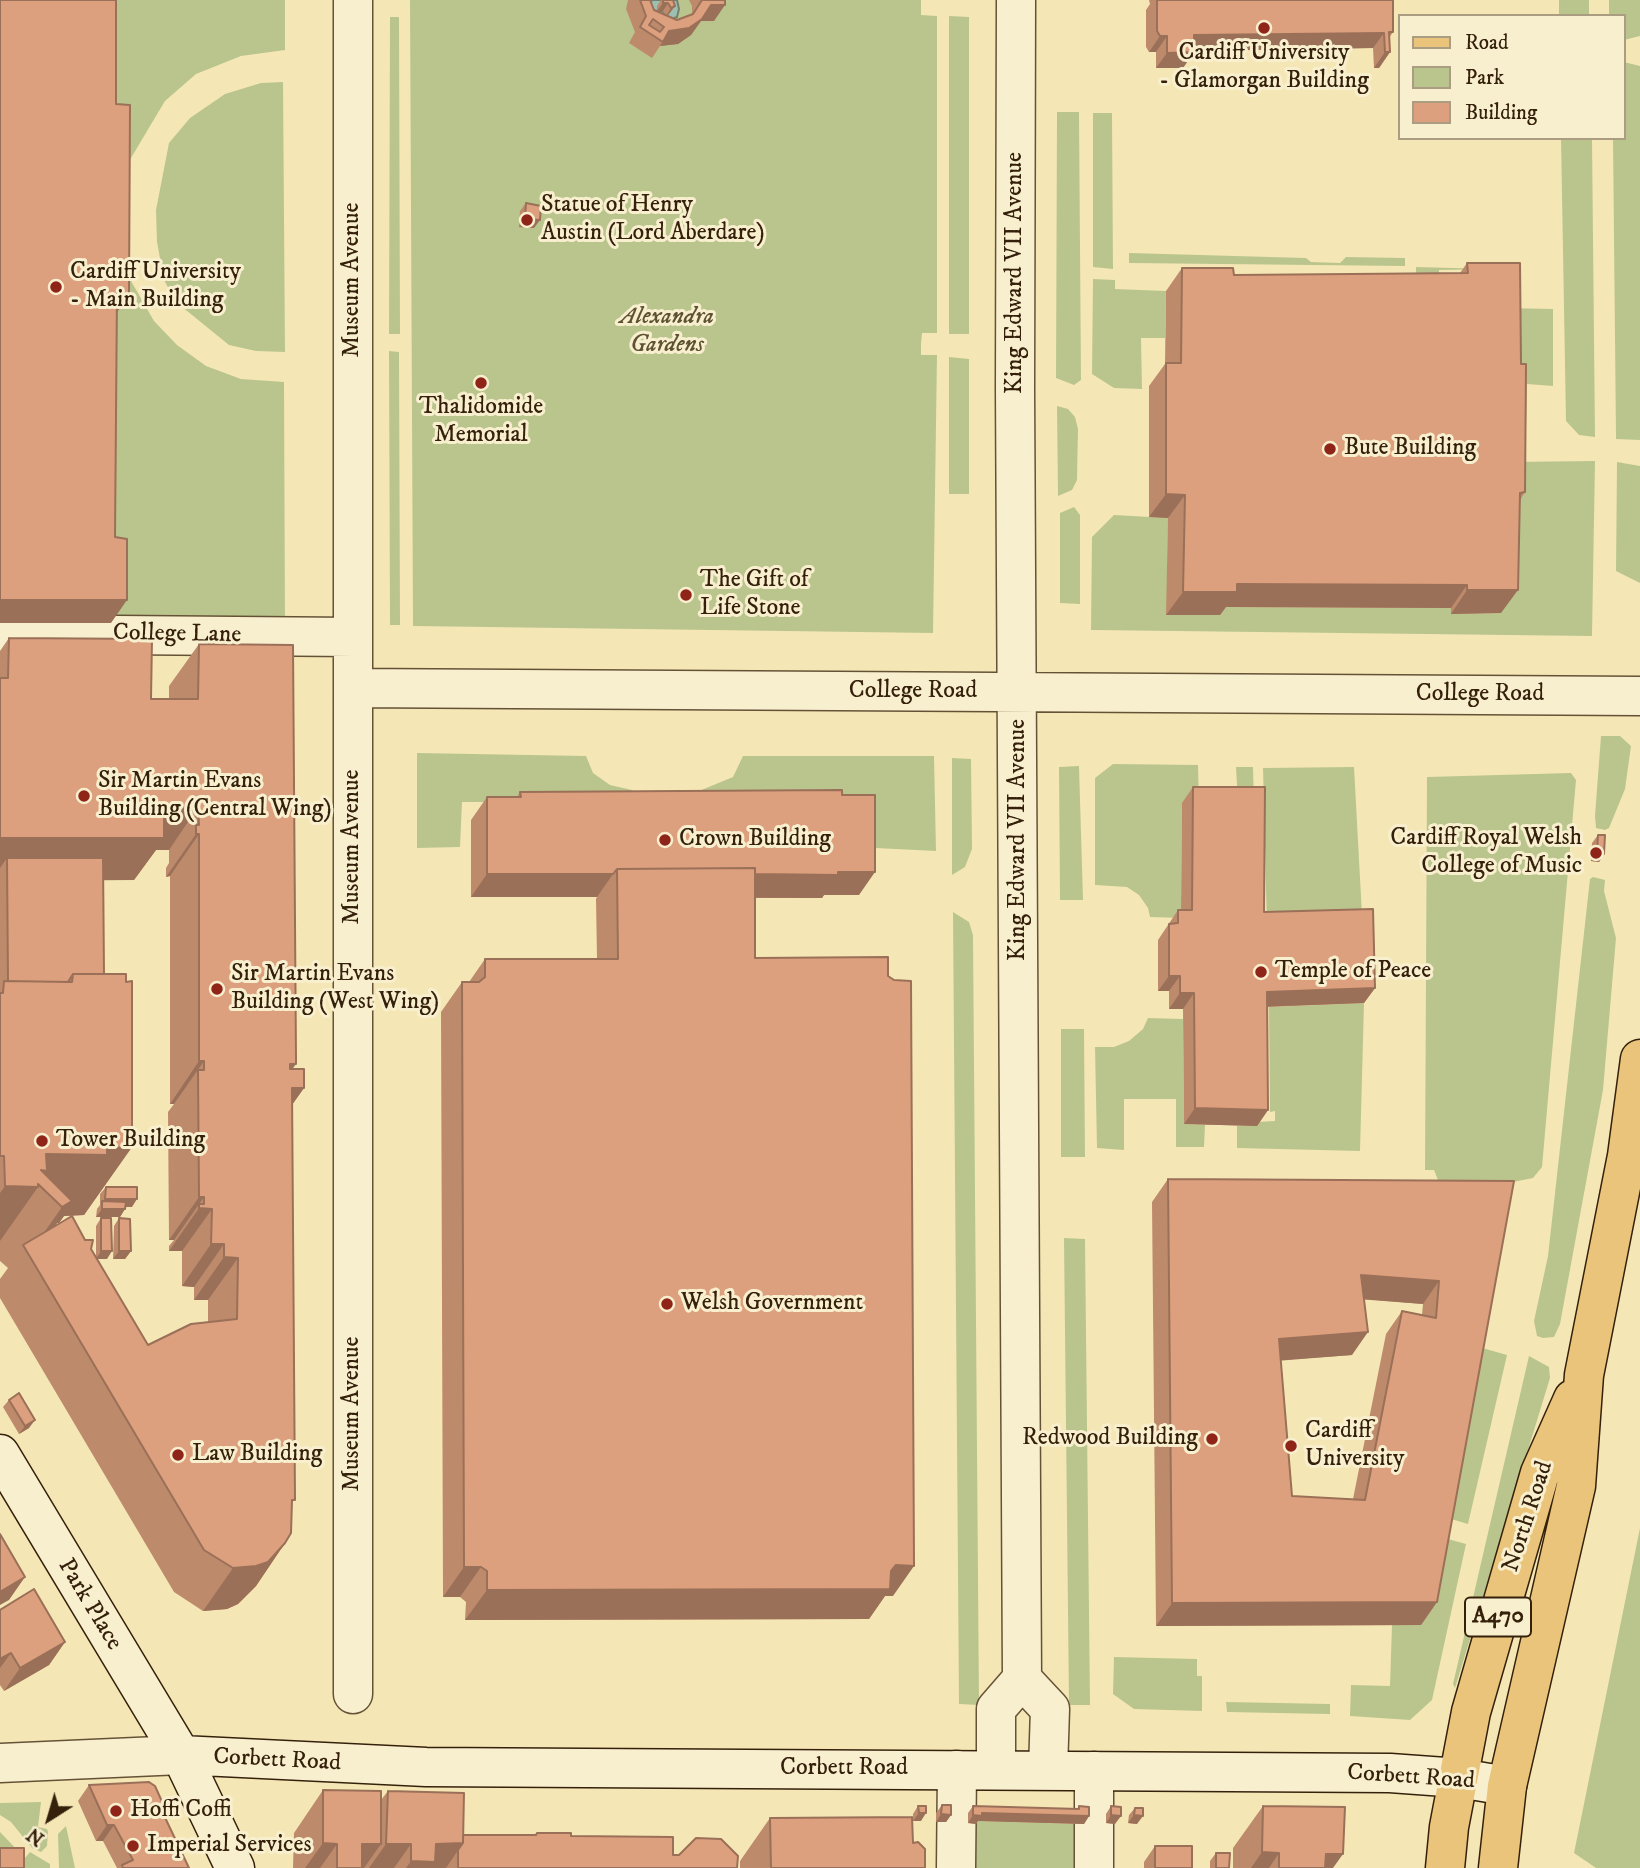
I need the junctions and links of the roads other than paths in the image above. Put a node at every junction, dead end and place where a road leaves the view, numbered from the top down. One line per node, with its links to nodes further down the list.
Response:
1 (353, 0): 4 (street, Museum Avenue)
2 (1016, 0): 6 (street, King Edward VII Avenue)
3 (0, 634): 4 (street, College Lane)
4 (353, 637): 5 (street, Museum Avenue)
5 (353, 688): 6 (street, College Road); 12 (street, Museum Avenue)
6 (1019, 692): 7 (street, College Road); 11 (street, King Edward VII Avenue)
7 (1640, 696)
8 (1640, 1059): 9 (main road, North Road / A470)
9 (1584, 1375): 19 (main road, North Road / A470); 20 (main road, North Road / A470)
10 (0, 1454): 13 (street, Park Place)
11 (1022, 1679): 16 (street); 17 (street)
12 (353, 1694)
13 (181, 1755): 14 (street, Corbett Road); 15 (street, Corbett Road); 21 (street, Park Place)
14 (0, 1763)
15 (957, 1770): 16 (street, Corbett Road); 22 (street)
16 (996, 1770): 17 (street, Corbett Road)
17 (1048, 1770): 18 (street, Corbett Road)
18 (1094, 1771): 19 (street, Corbett Road); 23 (street)
19 (1459, 1778): 20 (street, Corbett Road); 24 (main road, North Road / A470)
20 (1507, 1786): 25 (main road, North Road / A470)
21 (235, 1868)
22 (956, 1868)
23 (1094, 1868)
24 (1445, 1868)
25 (1498, 1868)

